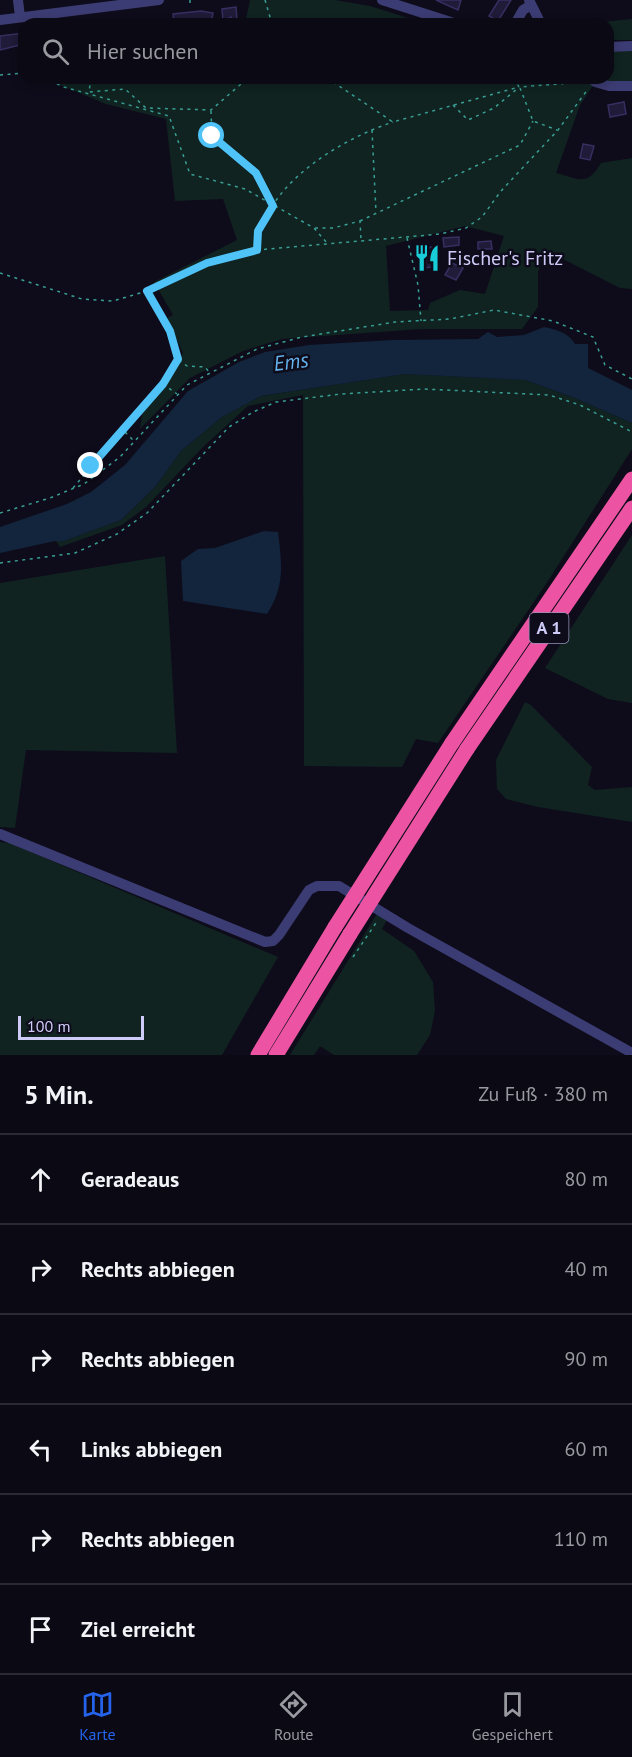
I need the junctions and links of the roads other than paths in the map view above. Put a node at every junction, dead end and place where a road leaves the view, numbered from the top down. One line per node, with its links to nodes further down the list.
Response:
1 (18, 0): 5 (street)
2 (159, 0): 5 (street)
3 (382, 0): 6 (street)
4 (530, 3): 7 (street); 8 (street)
5 (20, 17): 9 (street)
6 (438, 18)
7 (518, 18)
8 (538, 18)
9 (0, 20)
10 (632, 46): 11 (street)
11 (614, 47)
12 (604, 84): 13 (street)
13 (632, 86)
14 (632, 479): 18 (highway, A 1, bridge)
15 (632, 508): 19 (highway, A 1, bridge)
16 (0, 834): 17 (street)
17 (632, 1053)
18 (258, 1055)
19 (276, 1055)

